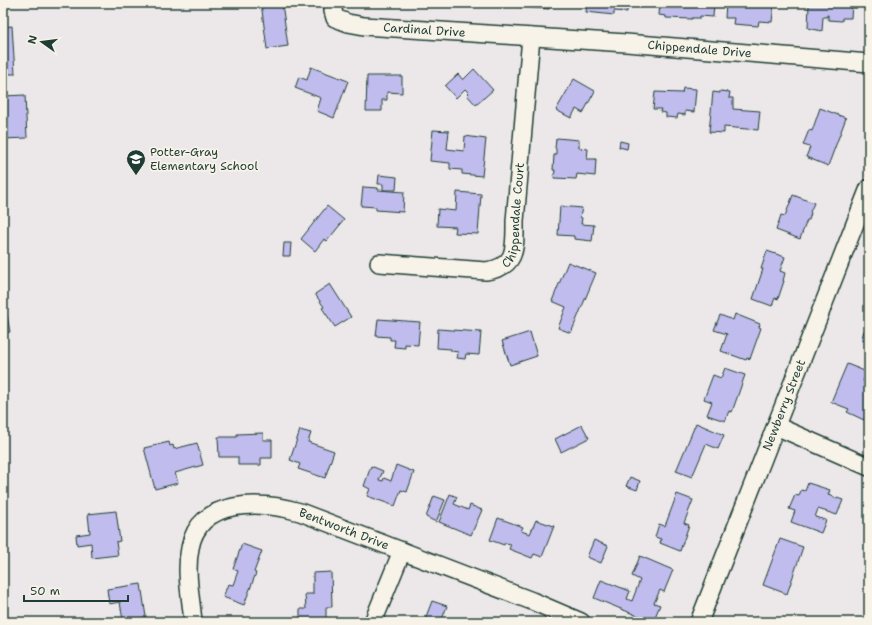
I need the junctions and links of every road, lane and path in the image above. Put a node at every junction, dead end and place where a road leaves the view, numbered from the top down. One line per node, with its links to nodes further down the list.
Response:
1 (334, 3): 2 (street, Cardinal Drive)
2 (531, 37): 3 (street, Chippendale Drive); 5 (street, Chippendale Court)
3 (869, 63)
4 (869, 188): 6 (street, Newberry Street)
5 (379, 263)
6 (776, 426): 7 (street); 12 (street, Newberry Street)
7 (869, 467)
8 (402, 551): 9 (street, Bentworth Drive); 10 (street); 11 (street, Bentworth Drive)
9 (194, 622)
10 (373, 622)
11 (581, 622)
12 (699, 622)

